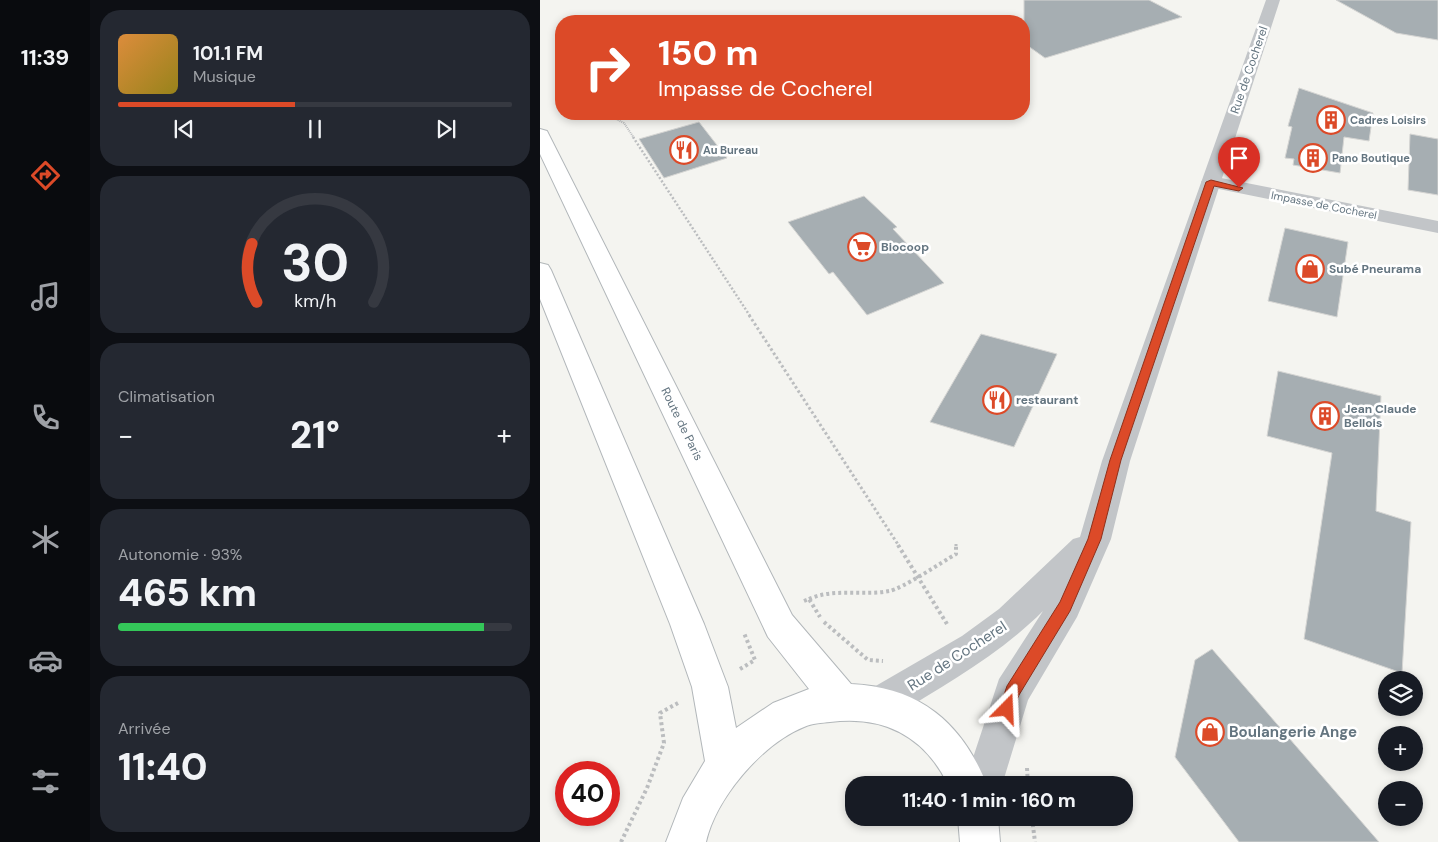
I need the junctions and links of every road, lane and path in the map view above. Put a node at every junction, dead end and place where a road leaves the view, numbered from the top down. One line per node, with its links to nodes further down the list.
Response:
1 (1273, 0): 4 (street, Rue de Cocherel)
2 (618, 120): 9 (path)
3 (540, 136): 12 (main road, Route de Paris)
4 (1211, 182): 5 (street, Impasse de Cocherel); 7 (street, Rue de Cocherel)
5 (1438, 227)
6 (540, 270): 14 (main road)
7 (1094, 539): 13 (street, Rue de Cocherel); 16 (street, Rue de Cocherel)
8 (956, 544): 9 (path)
9 (917, 574): 10 (path); 11 (path)
10 (809, 599)
11 (951, 632)
12 (842, 701): 13 (main road); 14 (main road)
13 (880, 704): 15 (main road)
14 (725, 765): 19 (main road)
15 (964, 776)
16 (985, 776)
17 (979, 826): 20 (main road)
18 (1033, 826): 21 (path)
19 (686, 842)
20 (980, 842)
21 (1035, 842)

